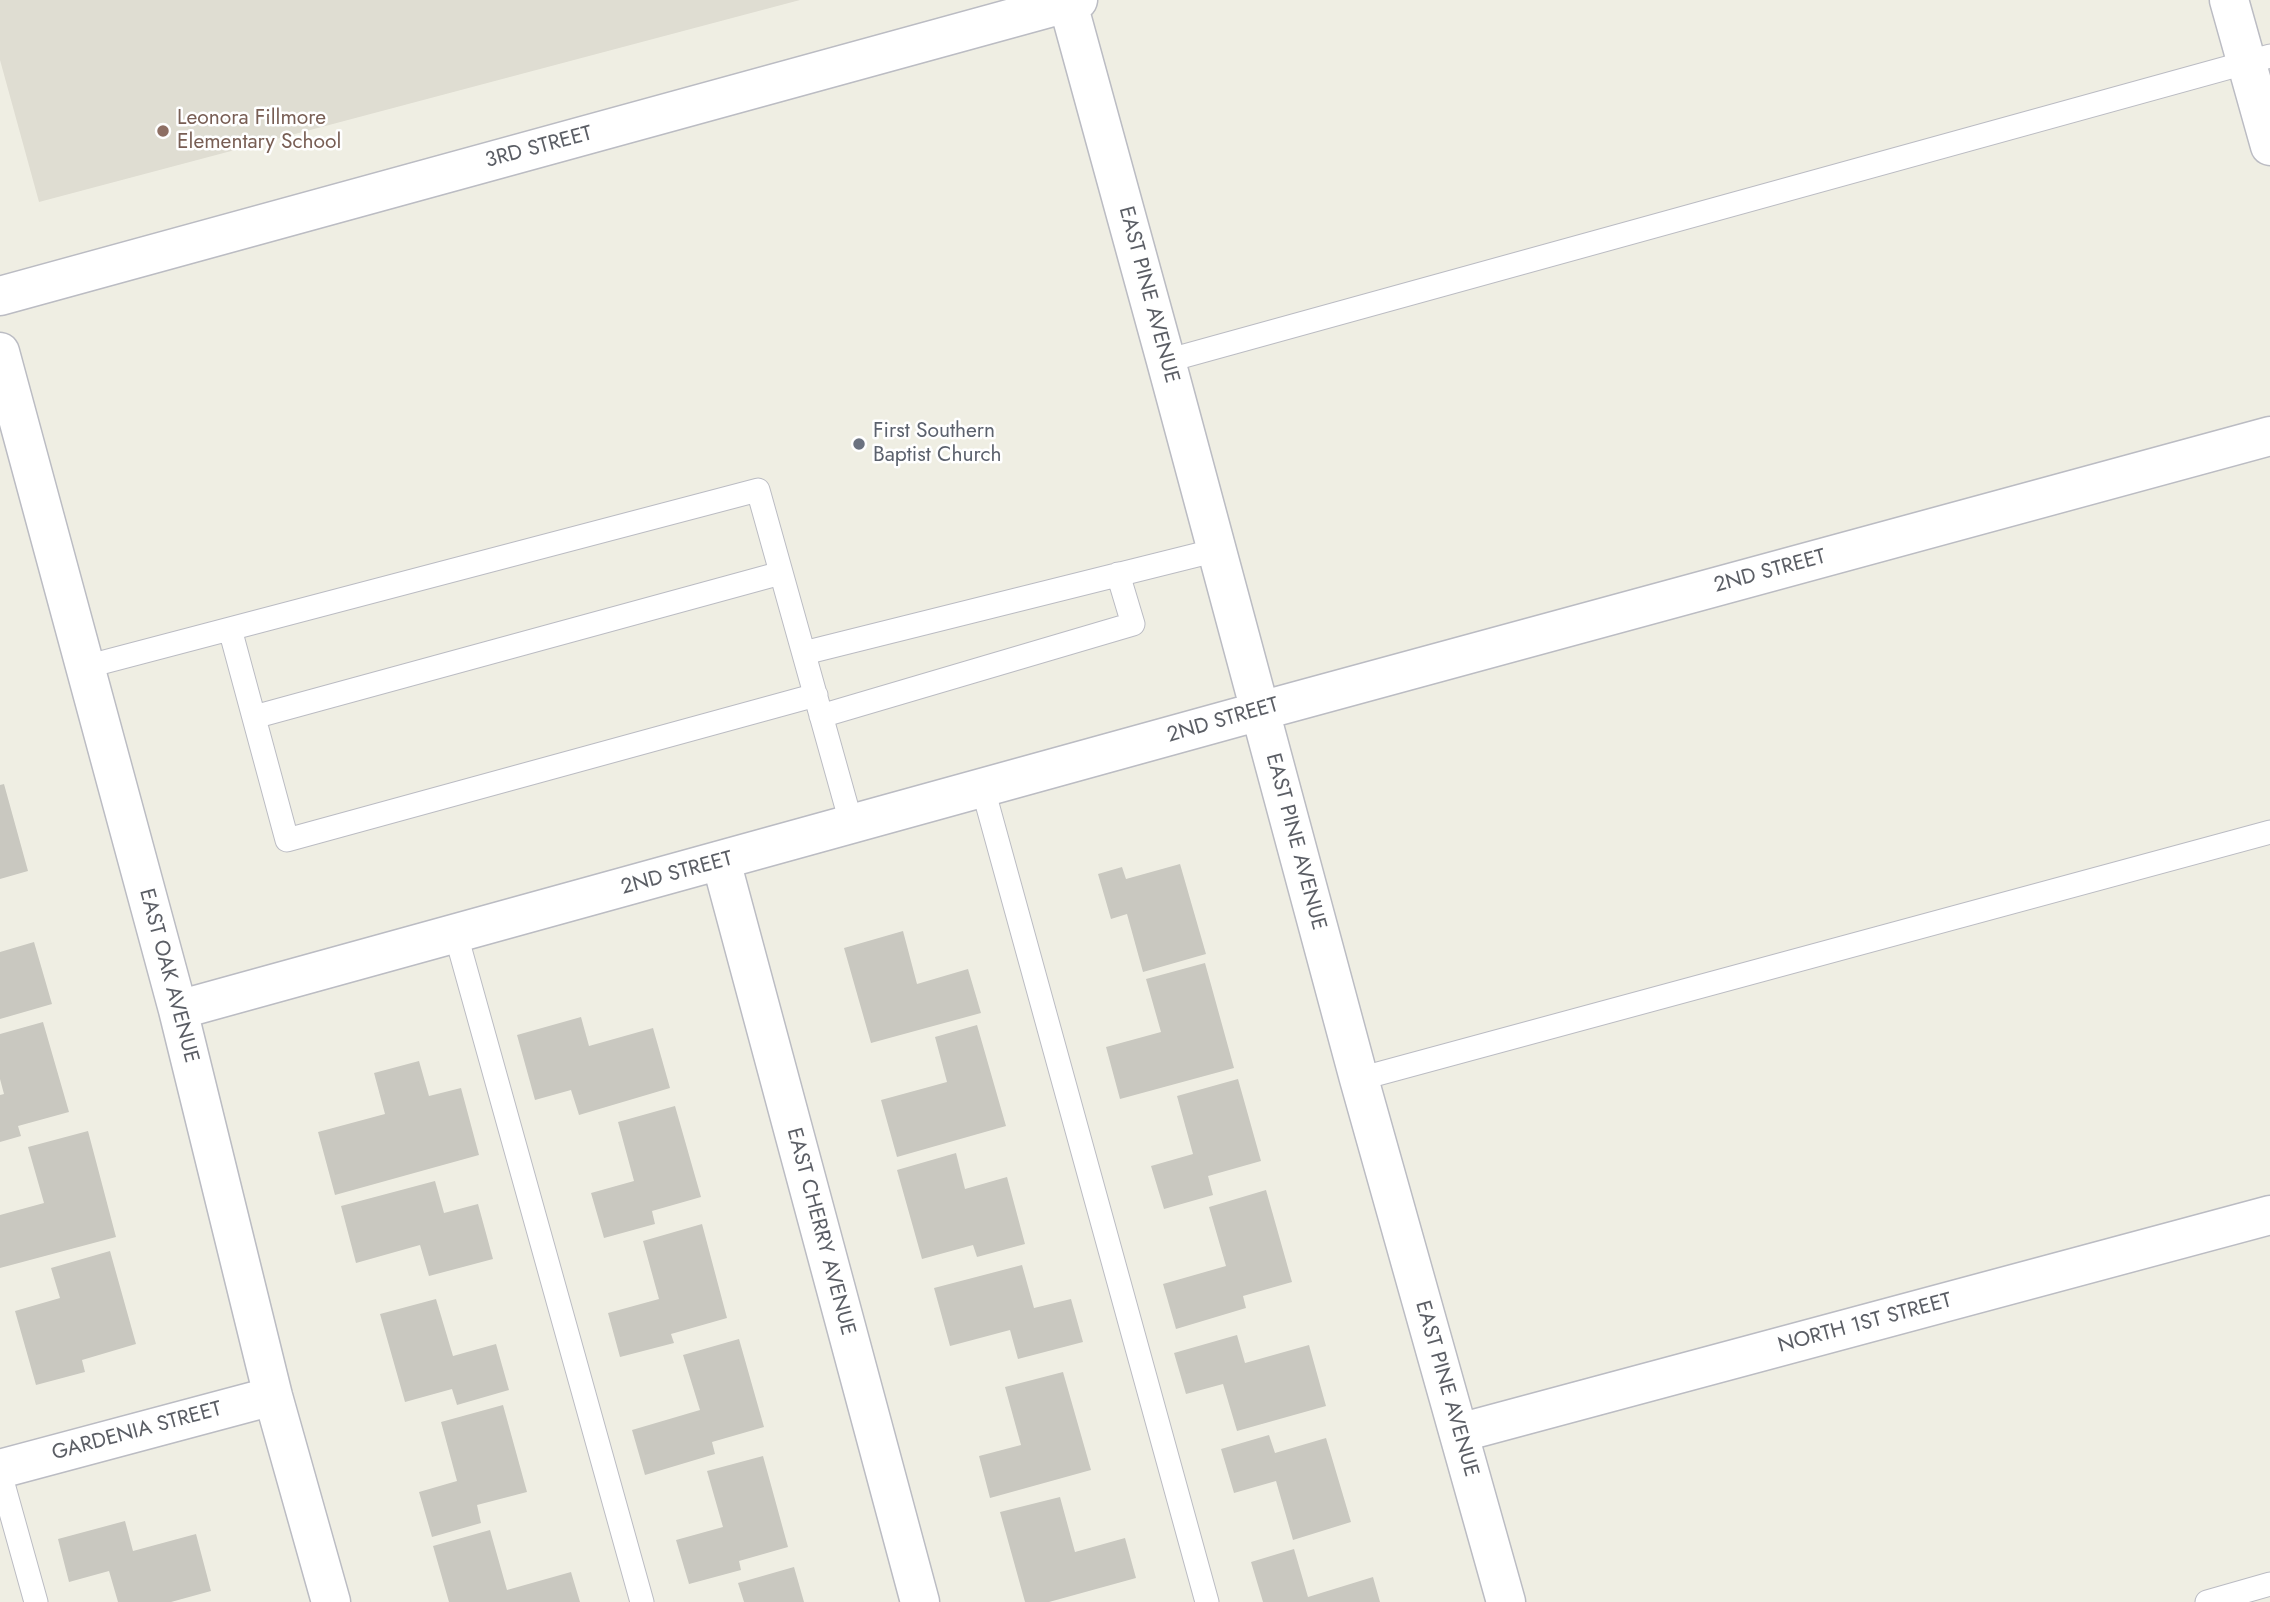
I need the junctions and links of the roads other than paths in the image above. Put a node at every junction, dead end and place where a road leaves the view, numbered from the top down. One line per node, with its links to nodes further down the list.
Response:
1 (2229, 0): 3 (street)
2 (1071, 1): 5 (street, 3RD STREET); 7 (street, EAST PINE AVENUE)
3 (2258, 60): 4 (street); 7 (lane)
4 (2270, 146)
5 (0, 296)
6 (0, 352): 14 (street, EAST OAK AVENUE)
7 (1167, 361): 9 (street, EAST PINE AVENUE)
8 (2270, 436): 16 (street, 2ND STREET)
9 (1217, 550): 11 (lane); 16 (street, EAST PINE AVENUE)
10 (782, 573): 12 (lane); 13 (lane); 17 (lane)
11 (1118, 575): 13 (lane); 15 (lane)
12 (230, 629): 14 (lane); 17 (lane)
13 (804, 653): 15 (lane)
14 (85, 667): 23 (street, EAST OAK AVENUE)
15 (818, 705): 17 (lane); 19 (lane)
16 (1260, 711): 18 (street, 2ND STREET); 24 (street, EAST PINE AVENUE)
17 (254, 717)
18 (983, 789): 19 (street, 2ND STREET); 34 (lane)
19 (852, 826): 21 (street, 2ND STREET)
20 (2270, 831): 24 (lane)
21 (721, 861): 22 (street, 2ND STREET); 33 (street, EAST CHERRY AVENUE)
22 (456, 935): 23 (street, 2ND STREET); 32 (lane)
23 (178, 1010): 26 (street, EAST OAK AVENUE)
24 (1359, 1079): 27 (street, EAST PINE AVENUE)
25 (2270, 1215): 27 (street, NORTH 1ST STREET)
26 (273, 1396): 28 (street, GARDENIA STREET); 31 (street, EAST OAK AVENUE)
27 (1459, 1433): 35 (street, EAST PINE AVENUE)
28 (0, 1471): 30 (lane)
29 (2270, 1584): 36 (lane)
30 (36, 1602)
31 (331, 1602)
32 (642, 1602)
33 (920, 1602)
34 (1207, 1602)
35 (1506, 1602)
36 (2207, 1602)

